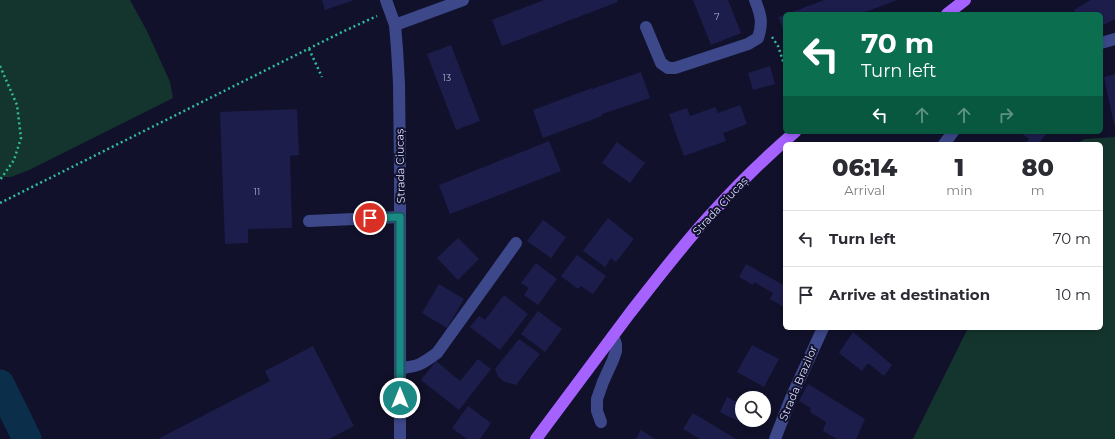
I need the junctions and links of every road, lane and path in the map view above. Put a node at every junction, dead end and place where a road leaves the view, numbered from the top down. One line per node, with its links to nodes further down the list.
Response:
1 (463, 0): 6 (street)
2 (755, 0): 8 (street)
3 (965, 0): 5 (main road)
4 (388, 5): 6 (street, Strada Ciucaș); 11 (path)
5 (950, 12)
6 (395, 25): 20 (street, Strada Ciucaș)
7 (646, 27): 8 (street)
8 (762, 28): 12 (path)
9 (1115, 39): 10 (street)
10 (1103, 42)
11 (309, 49): 14 (path); 19 (path)
12 (783, 61)
13 (0, 66): 18 (path)
14 (322, 77)
15 (793, 134): 17 (main road, Strada Ciucaș)
16 (783, 142): 24 (main road, Strada Ciucaș)
17 (783, 142)
18 (0, 180)
19 (0, 204)
20 (400, 217): 21 (street); 25 (street, Strada Ciucaș)
21 (309, 221)
22 (516, 243): 25 (street)
23 (822, 330): 29 (street, Strada Brazilor)
24 (613, 336): 26 (street); 28 (main road, Strada Ciucaș)
25 (400, 368): 27 (street, Strada Ciucaș)
26 (601, 422)
27 (401, 436)
28 (536, 439)
29 (775, 439)

